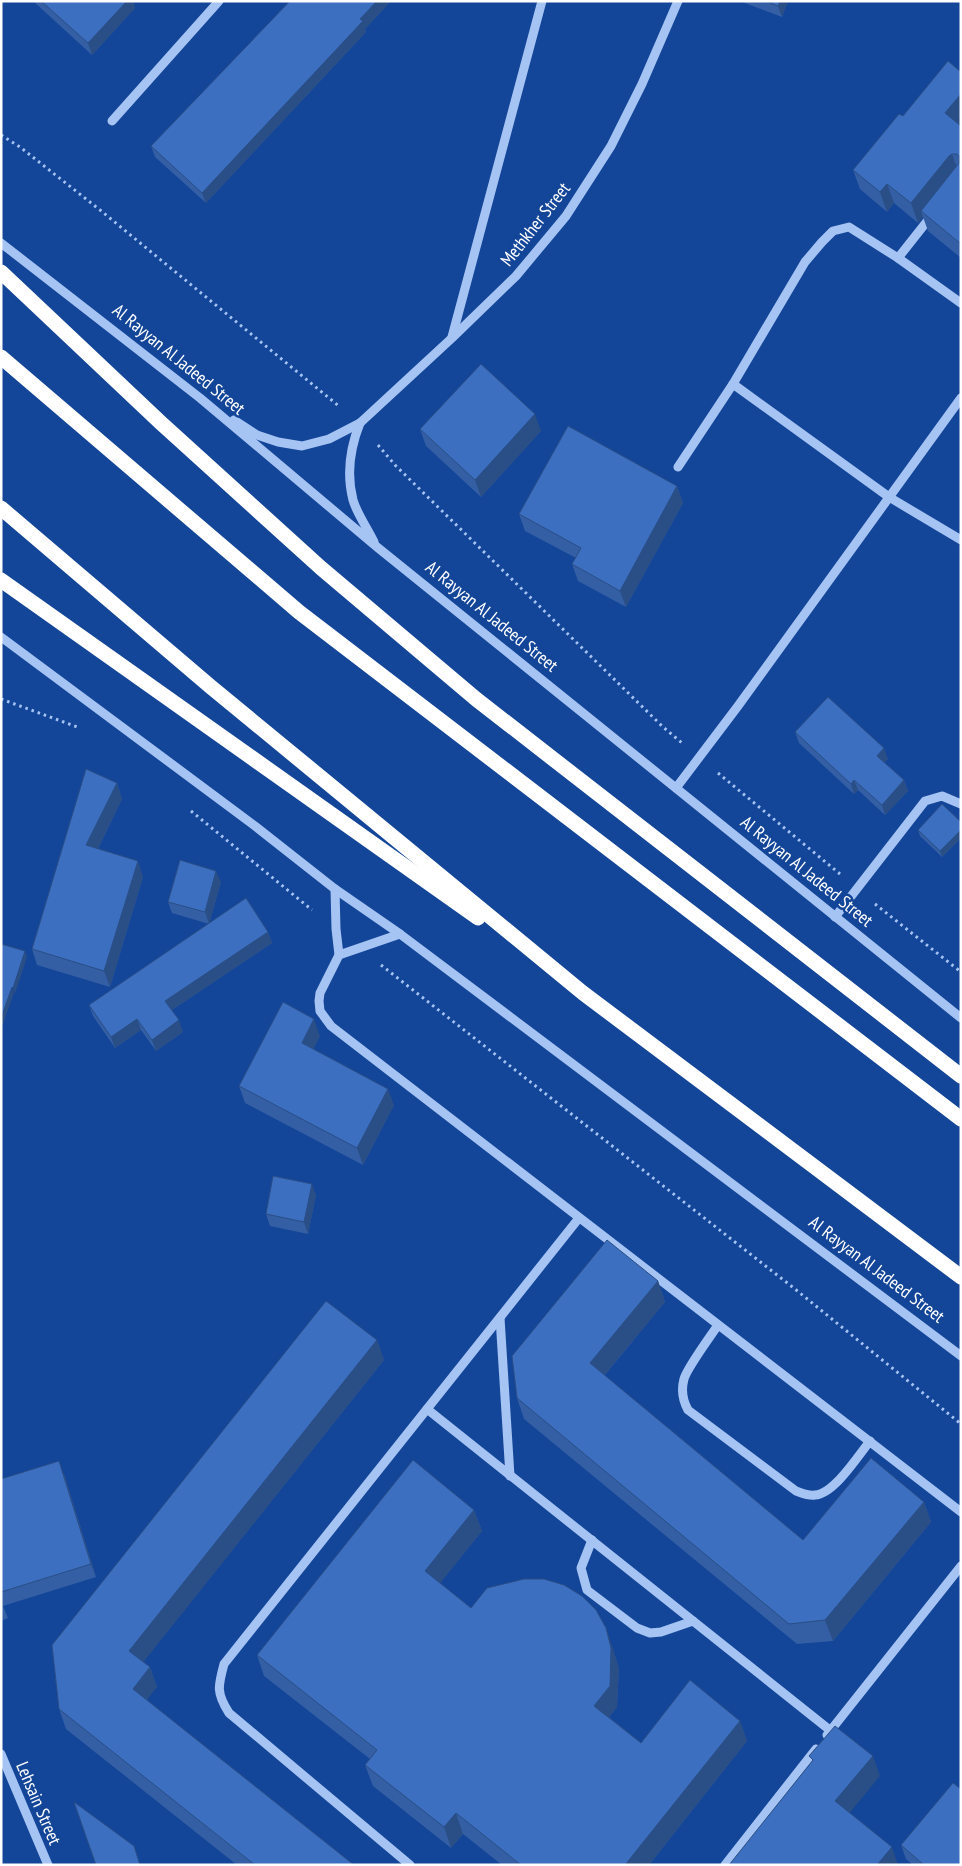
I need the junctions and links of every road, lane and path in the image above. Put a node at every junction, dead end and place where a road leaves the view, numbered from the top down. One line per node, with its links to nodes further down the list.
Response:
1 (219, 1): 4 (street)
2 (542, 1): 11 (street)
3 (678, 1): 11 (street, Methkher Street)
4 (112, 121)
5 (1, 135): 16 (path)
6 (938, 208): 8 (street)
7 (1, 243): 14 (street, Al Rayyan Al Jadeed Street)
8 (898, 258): 10 (street); 13 (street)
9 (1, 272): 42 (highway)
10 (961, 303)
11 (452, 338): 16 (street, Methkher Street)
12 (1, 357): 43 (highway)
13 (732, 384): 17 (street); 18 (street)
14 (200, 398): 16 (street, Methkher Street); 21 (street, Al Rayyan Al Jadeed Street)
15 (961, 398): 18 (street)
16 (360, 424): 21 (street, Methkher Street); 28 (path)
17 (678, 467)
18 (889, 496): 20 (street); 28 (street)
19 (1, 508): 40 (highway)
20 (961, 540)
21 (376, 546): 29 (street, Al Rayyan Al Jadeed Street)
22 (1, 580): 40 (highway)
23 (1, 638): 25 (street, Al Rayyan Al Jadeed Street)
24 (1, 642): 25 (street)
25 (11, 646): 33 (street, Al Rayyan Al Jadeed Street)
26 (1, 699): 27 (path)
27 (81, 728)
28 (700, 758): 29 (street); 32 (path)
29 (676, 788): 34 (street, Al Rayyan Al Jadeed Street)
30 (961, 804): 32 (street)
31 (190, 810): 35 (path)
32 (856, 888): 34 (street); 39 (path)
33 (335, 889): 35 (street); 36 (street, Al Rayyan Al Jadeed Street)
34 (835, 917): 41 (street, Al Rayyan Al Jadeed Street)
35 (336, 929): 38 (street)
36 (400, 934): 37 (street); 48 (street, Al Rayyan Al Jadeed Street)
37 (360, 948): 38 (street); 50 (path)
38 (339, 955): 44 (street)
39 (961, 972)
40 (583, 992): 45 (highway)
41 (961, 1018)
42 (961, 1076)
43 (961, 1119)
44 (579, 1218): 46 (street); 47 (street)
45 (961, 1277)
46 (500, 1318): 49 (street); 52 (street)
47 (718, 1325): 51 (street); 51 (street)
48 (961, 1356)
49 (427, 1409): 52 (street); 60 (street)
50 (961, 1424)
51 (870, 1441): 53 (street)
52 (510, 1476): 54 (street)
53 (961, 1512)
54 (592, 1540): 56 (street); 56 (street)
55 (961, 1566): 57 (street)
56 (693, 1621): 57 (street)
57 (831, 1731): 61 (street)
58 (1, 1754): 59 (street, Lehsain Street)
59 (48, 1865)
60 (410, 1865)
61 (725, 1865)

